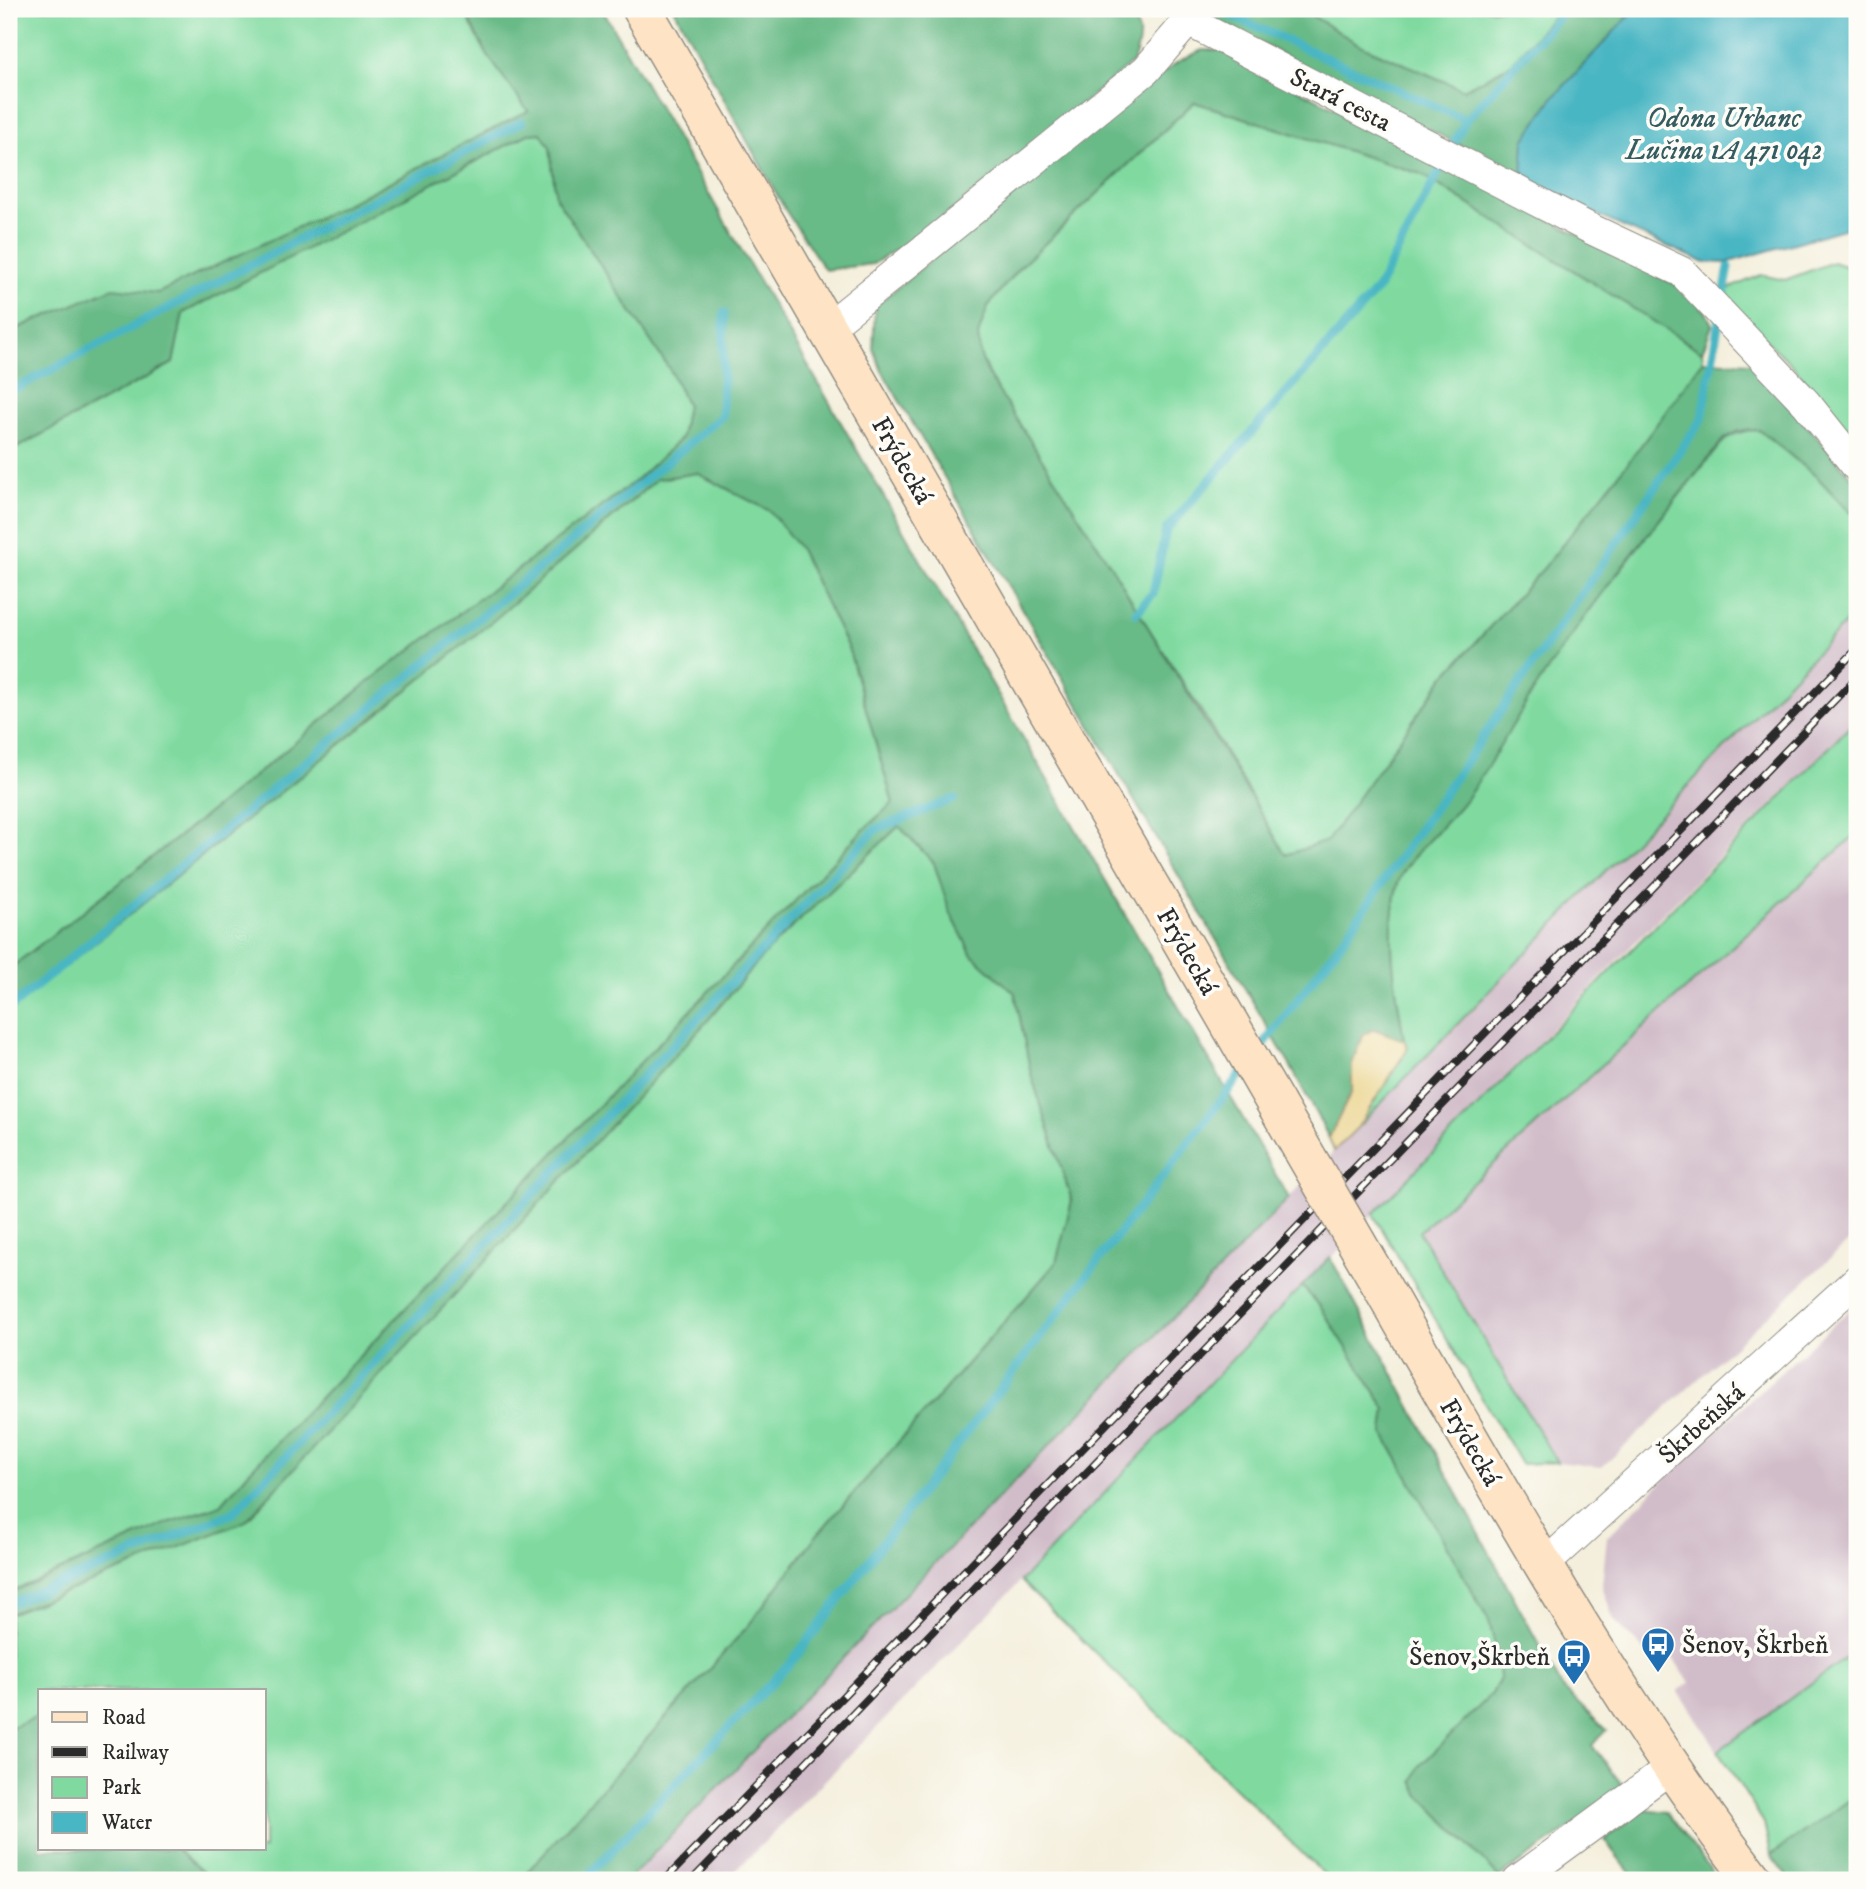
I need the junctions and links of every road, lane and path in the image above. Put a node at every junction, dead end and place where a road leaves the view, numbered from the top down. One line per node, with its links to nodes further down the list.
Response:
1 (642, 9): 2 (main road, Frýdecká)
2 (827, 328): 3 (street, Stará cesta); 5 (main road, Frýdecká, bridge)
3 (1857, 467)
4 (1857, 1280): 5 (street, Škrbeňská)
5 (1544, 1565): 6 (main road, Frýdecká)
6 (1672, 1767): 7 (street); 8 (main road, Frýdecká)
7 (1518, 1880)
8 (1753, 1880)

